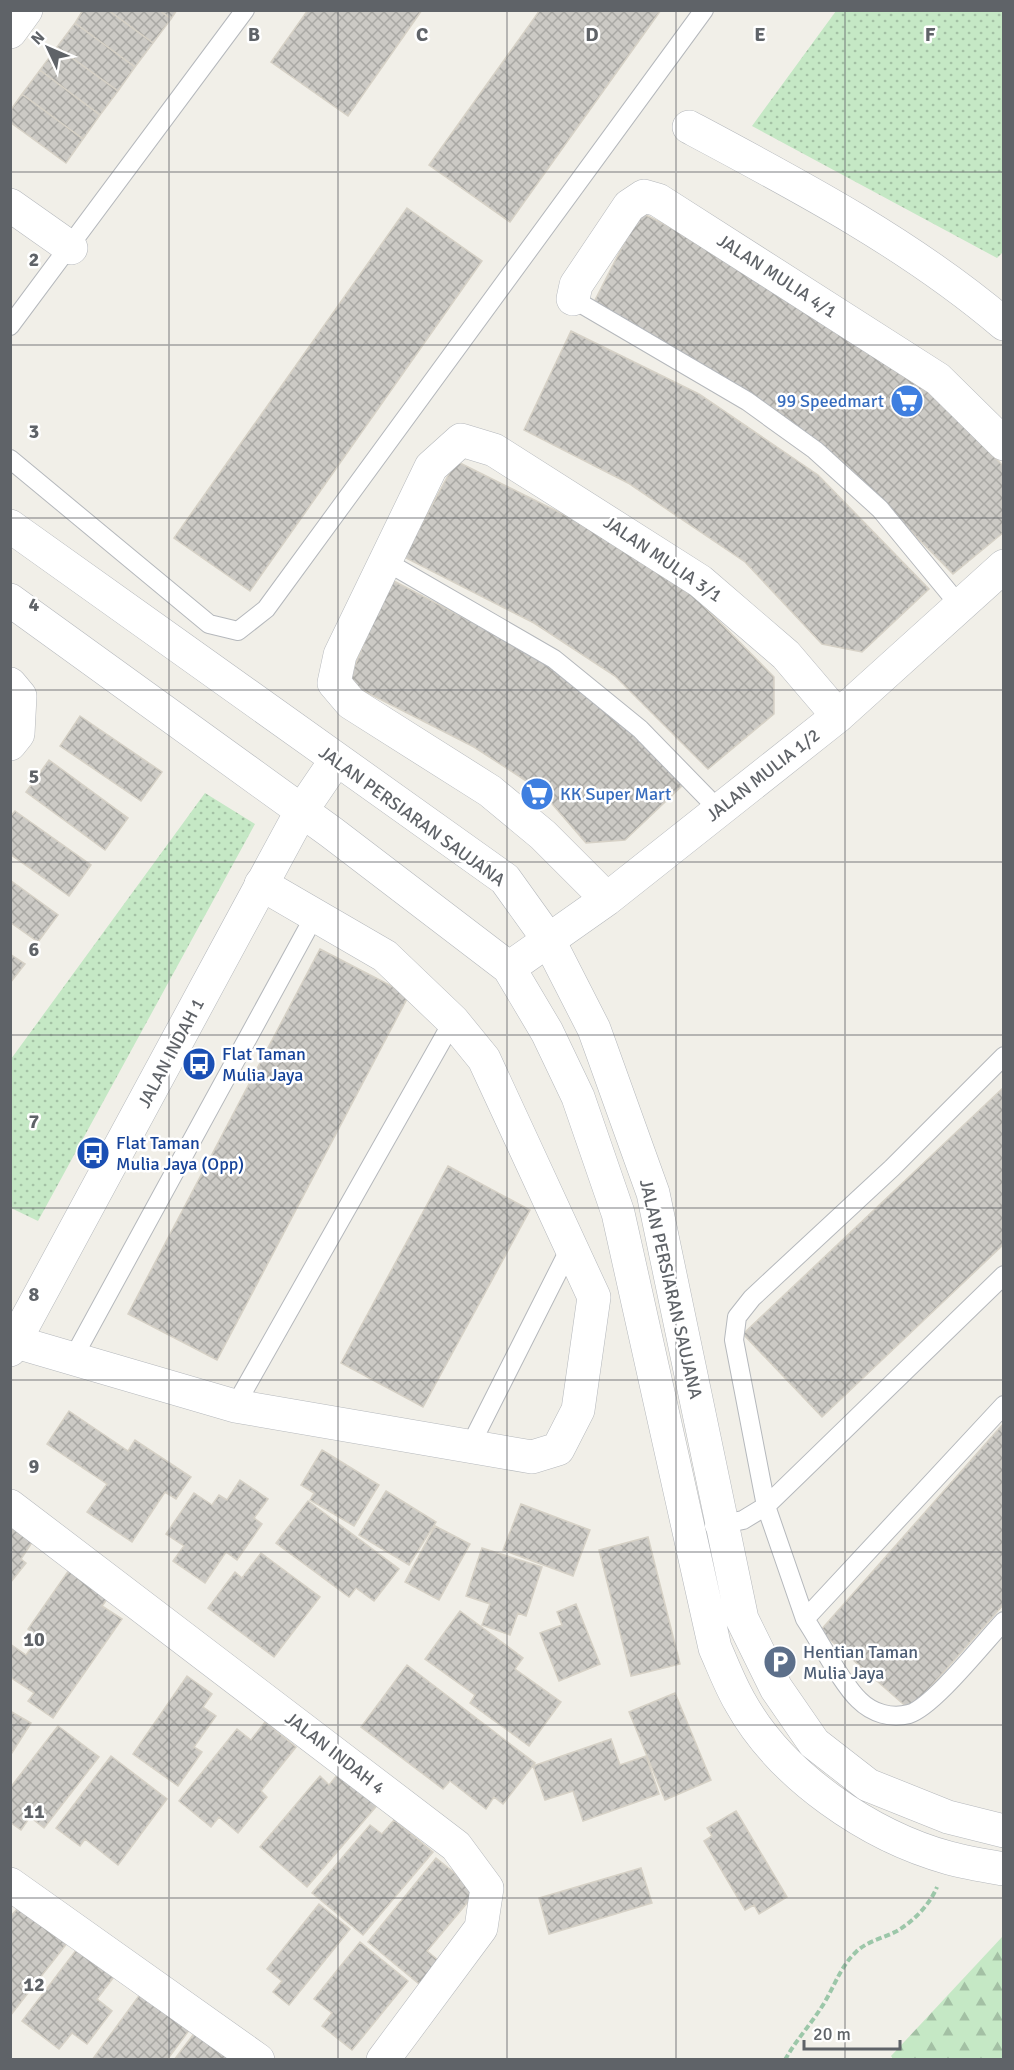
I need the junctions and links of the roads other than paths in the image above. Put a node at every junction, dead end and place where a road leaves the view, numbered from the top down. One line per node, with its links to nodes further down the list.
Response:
1 (26, 10): 4 (street)
2 (245, 10): 7 (lane)
3 (704, 10): 12 (lane)
4 (10, 33)
5 (689, 127): 9 (street)
6 (10, 205): 7 (street)
7 (70, 248): 10 (lane)
8 (573, 299): 11 (street, JALAN MULIA 4/1); 17 (lane)
9 (1004, 324)
10 (10, 326)
11 (1004, 444)
12 (10, 459)
13 (10, 526): 21 (street, JALAN PERSIARAN SAUJANA)
14 (385, 561): 19 (street, JALAN MULIA 3/1); 23 (lane); 25 (street)
15 (1004, 566): 17 (street, JALAN MULIA 1/2)
16 (10, 600): 22 (street, JALAN PERSIARAN SAUJANA)
17 (960, 606): 19 (street, JALAN MULIA 1/2)
18 (10, 684): 20 (street)
19 (838, 716): 23 (street, JALAN MULIA 1/2)
20 (10, 744)
21 (336, 760): 22 (street, JALAN INDAH 1); 27 (street, JALAN PERSIARAN SAUJANA)
22 (302, 810): 24 (street, JALAN INDAH 1); 28 (street, JALAN PERSIARAN SAUJANA)
23 (719, 810): 25 (street, JALAN MULIA 1/2)
24 (261, 884): 26 (street); 33 (street, JALAN INDAH 1)
25 (607, 899): 27 (street, JALAN MULIA 1/2)
26 (315, 915): 29 (street); 34 (lane)
27 (548, 939): 28 (street, JALAN MULIA 1/2); 40 (street, JALAN PERSIARAN SAUJANA)
28 (509, 968): 41 (street, JALAN PERSIARAN SAUJANA)
29 (453, 1021): 31 (street); 36 (lane)
30 (1004, 1056): 39 (lane)
31 (571, 1246): 37 (lane); 37 (street)
32 (1004, 1275): 39 (lane)
33 (13, 1346): 34 (street)
34 (73, 1358): 36 (street)
35 (1004, 1405): 42 (lane)
36 (235, 1406): 37 (street)
37 (470, 1446)
38 (10, 1506): 48 (street, JALAN INDAH 4)
39 (766, 1506): 40 (lane); 42 (lane)
40 (722, 1525): 41 (lane); 44 (street, JALAN PERSIARAN SAUJANA)
41 (690, 1541): 45 (street, JALAN PERSIARAN SAUJANA)
42 (805, 1619): 43 (lane)
43 (1004, 1621)
44 (1004, 1831)
45 (1004, 1869)
46 (10, 1884): 47 (street)
47 (258, 2060)
48 (383, 2060)

